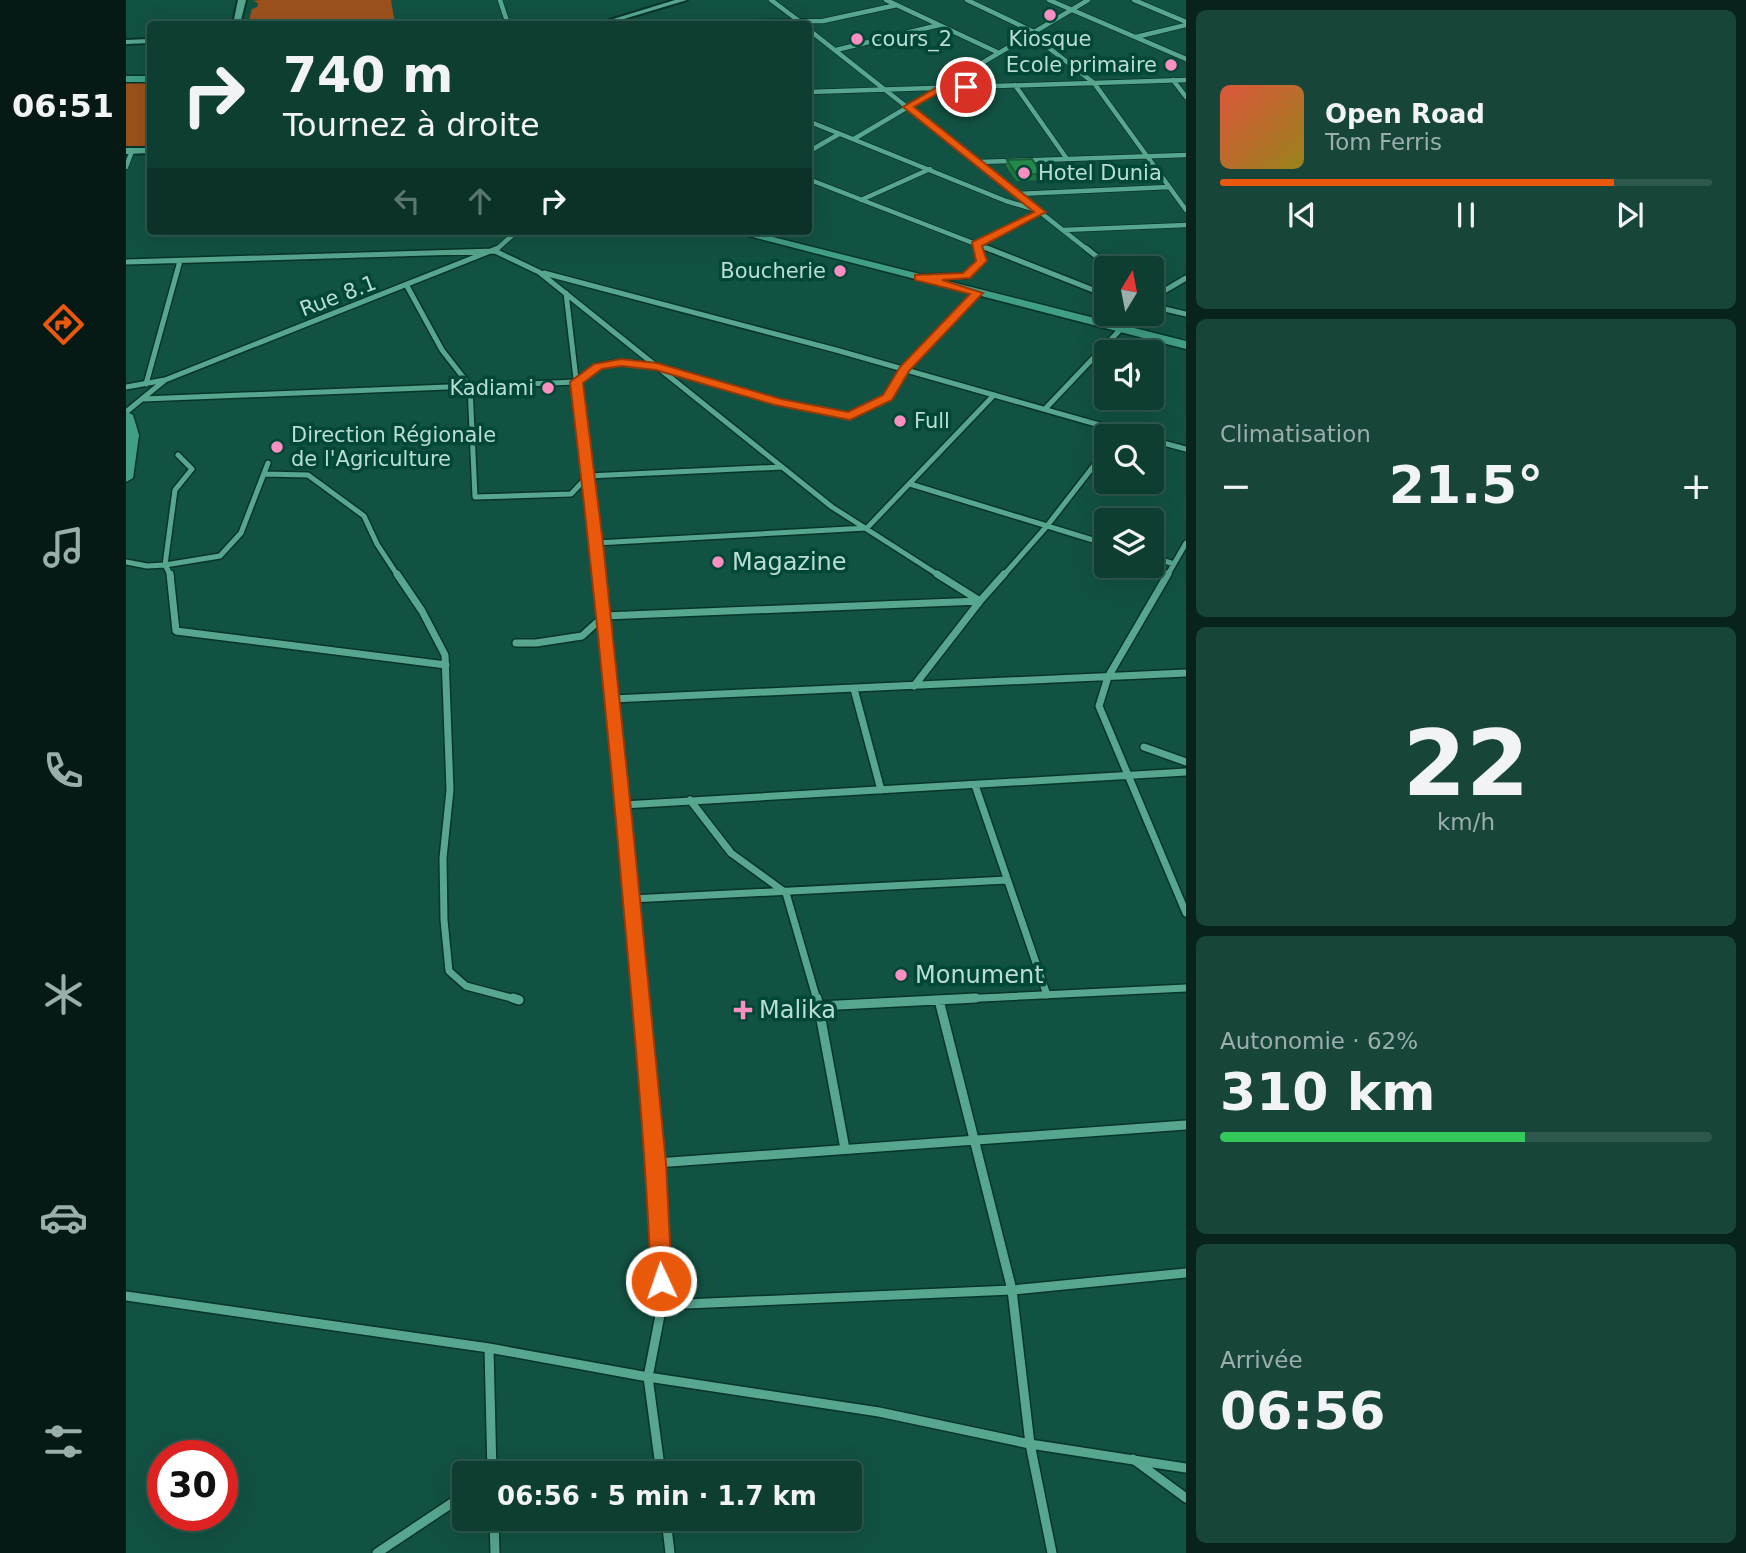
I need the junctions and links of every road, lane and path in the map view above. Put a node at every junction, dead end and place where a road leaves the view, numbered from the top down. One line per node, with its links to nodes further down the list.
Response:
1 (242, 0): 12 (main road)
2 (500, 0): 13 (street)
3 (683, 0): 14 (main road)
4 (771, 0): 15 (street)
5 (886, 0): 10 (street)
6 (967, 0): 20 (street)
7 (1049, 0): 11 (street)
8 (1088, 0): 11 (street)
9 (1134, 0): 17 (street)
10 (897, 5): 16 (street); 18 (street)
11 (1072, 10): 20 (street); 21 (street)
12 (237, 21)
13 (508, 21)
14 (617, 21)
15 (798, 21)
16 (812, 22)
17 (1186, 23): 21 (street)
18 (940, 24): 24 (street); 25 (street)
19 (812, 32): 24 (street)
20 (1033, 33): 25 (street); 31 (street)
21 (1135, 37): 26 (street)
22 (147, 41): 23 (main road)
23 (126, 42)
24 (836, 50): 34 (street)
25 (999, 53): 33 (street)
26 (1186, 59)
27 (126, 79): 28 (main road)
28 (147, 79)
29 (1173, 80): 30 (street); 31 (street); 36 (street)
30 (1186, 80)
31 (1094, 83): 32 (street); 45 (street)
32 (1015, 85): 33 (street); 46 (street)
33 (942, 88): 34 (street); 37 (street)
34 (885, 89): 35 (street); 37 (street)
35 (812, 92)
36 (1186, 97)
37 (908, 107): 40 (street); 47 (street)
38 (812, 123): 39 (street)
39 (839, 134): 40 (street); 41 (street)
40 (854, 139): 49 (street)
41 (812, 150)
42 (129, 151): 43 (main road); 48 (street)
43 (147, 151)
44 (1186, 155): 45 (street)
45 (1146, 156): 46 (street); 51 (street)
46 (1068, 159): 47 (street)
47 (977, 162): 52 (street)
48 (126, 167)
49 (930, 169): 53 (street); 55 (street)
50 (812, 181): 53 (street)
51 (1169, 187): 52 (street); 54 (street)
52 (1017, 194): 55 (street)
53 (862, 200): 60 (street)
54 (1186, 210)
55 (1038, 211): 57 (street); 60 (street)
56 (1186, 225): 57 (street)
57 (1063, 230): 62 (street)
58 (513, 235): 61 (street, Rue 8.1)
59 (751, 235): 66 (main road)
60 (976, 245): 66 (street); 69 (street)
61 (495, 251): 63 (street); 65 (street); 68 (street, Rue 8.1)
62 (1096, 256)
63 (180, 261): 64 (street); 82 (street)
64 (126, 262)
65 (539, 272): 71 (street); 79 (street)
66 (919, 278): 72 (main road)
67 (1186, 278): 70 (street)
68 (407, 286): 80 (street, Rue 8.1); 83 (street)
69 (1094, 290)
70 (1164, 291)
71 (565, 293): 78 (street); 81 (street)
72 (978, 293): 76 (main road); 79 (street)
73 (1164, 309): 74 (street)
74 (1186, 314)
75 (1124, 326): 76 (street)
76 (1121, 329): 77 (main road); 87 (street)
77 (1186, 345)
78 (657, 366): 79 (street); 81 (street); 95 (street)
79 (904, 370): 85 (street)
80 (165, 380): 82 (street, Rue 8.1); 86 (street, Rue 8.1)
81 (576, 382): 83 (street); 98 (street)
82 (146, 383): 84 (street, Rue 8.1)
83 (470, 386): 86 (street); 98 (street)
84 (126, 387)
85 (994, 395): 87 (street); 99 (street)
86 (143, 399): 88 (street, Rue 8.1)
87 (1045, 409): 89 (street)
88 (126, 414): 96 (main road)
89 (1094, 425)
90 (1164, 443): 91 (street)
91 (1186, 449)
92 (178, 455): 108 (street)
93 (268, 463): 97 (street)
94 (1094, 465): 100 (street)
95 (783, 467): 98 (street); 101 (street)
96 (127, 468)
97 (264, 474): 108 (street); 112 (street)
98 (588, 476): 103 (street)
99 (910, 484): 100 (street); 101 (street)
100 (1046, 526): 102 (street); 109 (street)
101 (867, 528): 103 (street); 109 (street)
102 (1094, 540)
103 (596, 543): 110 (street)
104 (1186, 543): 107 (street)
105 (1164, 561): 107 (street)
106 (126, 562): 108 (street)
107 (1174, 564): 114 (street)
108 (165, 565): 112 (street)
109 (980, 601): 110 (street); 115 (street)
110 (604, 616): 111 (street); 117 (street)
111 (516, 643)
112 (446, 665): 132 (street)
113 (1186, 673): 114 (street)
114 (1108, 677): 115 (street); 121 (street)
115 (914, 686): 116 (street)
116 (854, 689): 117 (street); 123 (street)
117 (612, 699): 125 (street)
118 (1144, 747): 119 (street)
119 (1186, 762)
120 (1186, 772): 121 (street)
121 (1130, 776): 122 (street); 129 (street)
122 (975, 785): 123 (street); 126 (street)
123 (881, 790): 124 (street)
124 (690, 800): 125 (street); 127 (street)
125 (623, 805): 128 (street)
126 (1007, 880): 127 (street); 131 (street)
127 (786, 893): 128 (street); 134 (street)
128 (631, 900): 138 (street)
129 (1186, 913)
130 (1186, 988): 131 (street)
131 (1047, 995): 133 (street)
132 (519, 1000)
133 (939, 1000): 134 (street); 136 (street)
134 (819, 1006): 137 (street)
135 (1186, 1125): 136 (street)
136 (974, 1140): 137 (street); 140 (street)
137 (845, 1149): 138 (street)
138 (656, 1163): 142 (street)
139 (1186, 1273): 140 (street)
140 (1012, 1290): 142 (street); 145 (street)
141 (126, 1296): 143 (street)
142 (662, 1305): 144 (street)
143 (489, 1348): 144 (street); 147 (street)
144 (648, 1377): 145 (street); 148 (street)
145 (1030, 1444): 146 (street); 157 (street)
146 (1131, 1458): 149 (street); 150 (street)
147 (492, 1461)
148 (658, 1461)
149 (1186, 1468)
150 (1186, 1498)
151 (452, 1503): 154 (street)
152 (494, 1531): 155 (street)
153 (667, 1531): 156 (street)
154 (377, 1553)
155 (495, 1553)
156 (670, 1553)
157 (1052, 1553)

